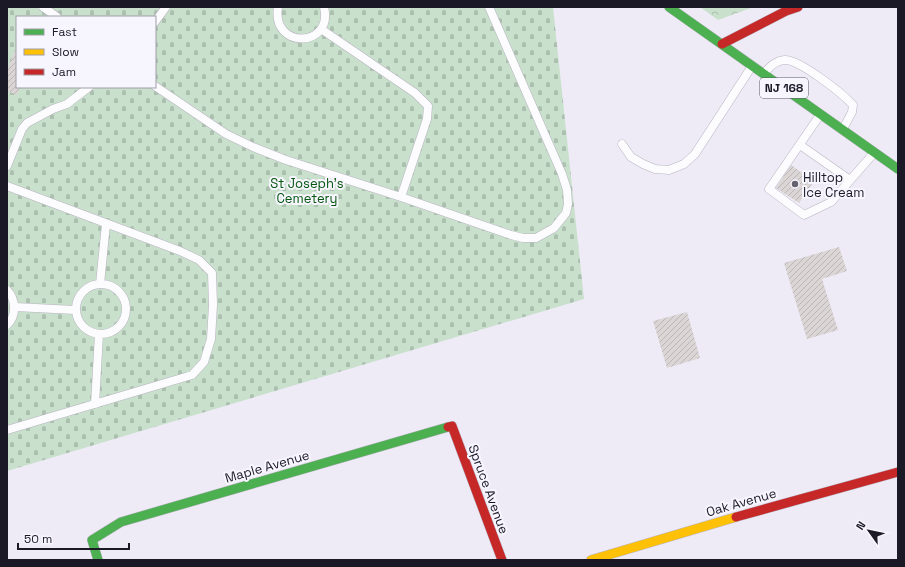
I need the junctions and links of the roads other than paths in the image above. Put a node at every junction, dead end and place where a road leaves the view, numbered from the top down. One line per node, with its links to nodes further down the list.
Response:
1 (43, 7): 8 (lane)
2 (166, 7): 9 (lane)
3 (278, 7): 10 (lane)
4 (324, 7): 10 (lane)
5 (488, 7): 25 (lane)
6 (669, 7): 11 (street, NJ 168)
7 (798, 7): 11 (street)
8 (56, 16)
9 (156, 21)
10 (321, 29): 25 (lane)
11 (722, 44): 12 (street, NJ 168)
12 (752, 65): 13 (street, NJ 168); 18 (lane)
13 (763, 73): 16 (street, NJ 168); 17 (lane)
14 (156, 87): 25 (lane)
15 (88, 88): 21 (lane)
16 (821, 114): 17 (street, NJ 168); 19 (lane)
17 (842, 130): 20 (street, NJ 168)
18 (622, 144)
19 (800, 145): 23 (lane); 23 (lane)
20 (875, 153): 22 (street, NJ 168); 23 (lane)
21 (7, 166)
22 (898, 169)
23 (850, 180)
24 (7, 186): 26 (lane)
25 (401, 197)
26 (106, 224): 27 (lane); 33 (lane)
27 (100, 284): 30 (lane); 32 (lane)
28 (7, 290): 29 (lane)
29 (15, 307): 30 (lane); 31 (lane)
30 (76, 310): 32 (lane)
31 (7, 325)
32 (100, 334): 33 (lane)
33 (96, 404): 35 (lane)
34 (452, 426): 37 (street, Maple Avenue); 38 (street, Spruce Avenue)
35 (7, 430)
36 (898, 472): 39 (street, Oak Avenue)
37 (98, 560)
38 (502, 560)
39 (592, 560)

